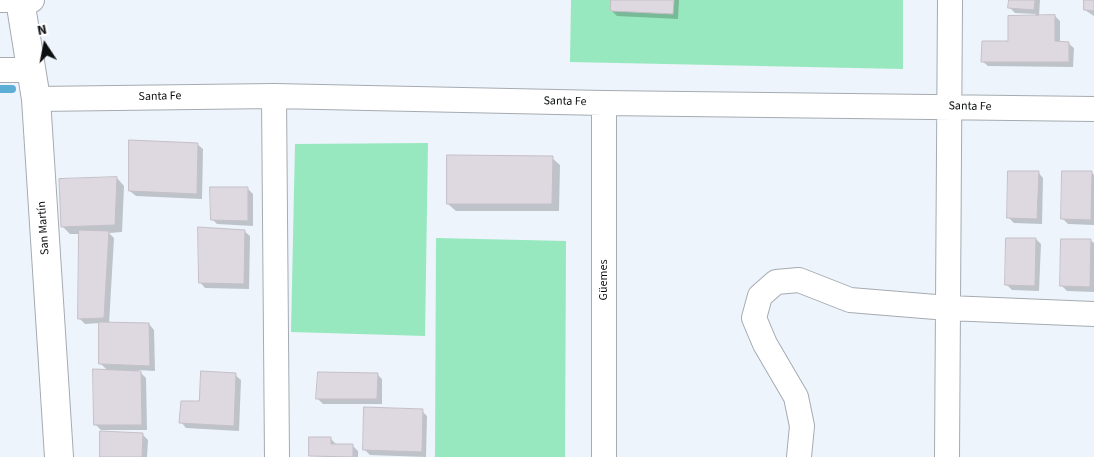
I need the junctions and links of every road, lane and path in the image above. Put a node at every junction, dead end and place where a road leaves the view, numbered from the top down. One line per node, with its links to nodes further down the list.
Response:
1 (0, 0): 2 (street)
2 (20, 0): 3 (street); 6 (street, San Martín)
3 (32, 0)
4 (950, 0): 10 (street)
5 (0, 70): 6 (street)
6 (32, 70): 8 (street, San Martín)
7 (274, 96): 8 (street, Santa Fe); 9 (street, Santa Fe); 15 (street)
8 (36, 99): 14 (street, San Martín)
9 (604, 103): 10 (street, Santa Fe); 16 (street, Güemes)
10 (949, 105): 11 (street, Santa Fe); 12 (street)
11 (1094, 109)
12 (948, 308): 13 (street); 17 (street); 18 (street)
13 (1094, 314)
14 (59, 457)
15 (277, 457)
16 (604, 457)
17 (799, 457)
18 (947, 457)

